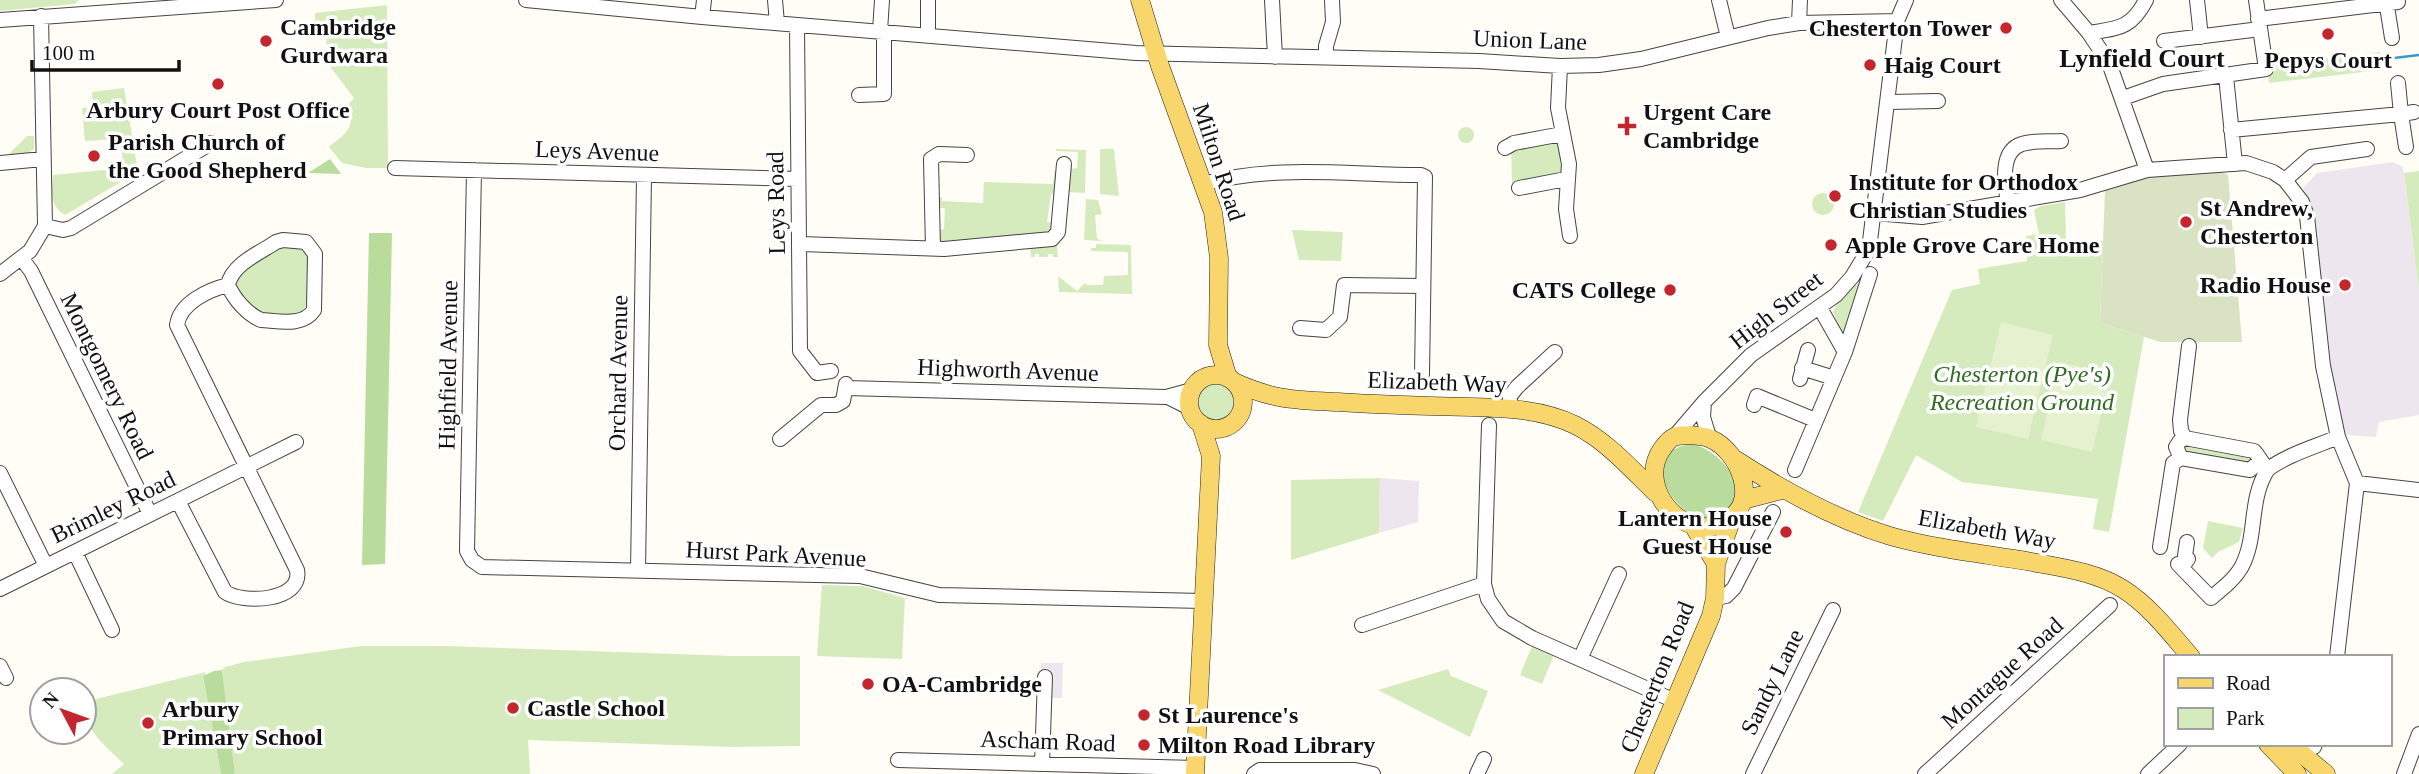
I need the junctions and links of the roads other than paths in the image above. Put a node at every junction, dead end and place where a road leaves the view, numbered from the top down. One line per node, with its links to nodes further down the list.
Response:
1 (276, 0): 19 (street)
2 (526, 0): 21 (street, Union Lane)
3 (704, 0): 21 (street)
4 (775, 0): 24 (street)
5 (882, 0): 28 (street)
6 (928, 0): 30 (street)
7 (1139, 0): 35 (main road, Milton Road)
8 (1272, 0): 36 (street)
9 (1332, 0): 37 (street)
10 (1719, 0): 31 (street)
11 (1800, 0): 25 (street)
12 (1906, 0): 23 (street, High Street)
13 (2062, 0): 29 (street)
14 (2147, 0): 29 (street)
15 (2197, 0): 32 (street)
16 (2256, 0): 26 (street)
17 (2390, 2): 18 (street); 33 (street)
18 (2359, 3): 26 (street)
19 (91, 6): 20 (street)
20 (41, 16): 22 (street); 54 (street)
21 (702, 17): 24 (street, Union Lane)
22 (0, 20)
23 (1897, 21): 25 (street, Union Lane); 43 (street, High Street)
24 (777, 23): 27 (street, Union Lane)
25 (1799, 23): 31 (street, Union Lane)
26 (2259, 24): 32 (street); 39 (street)
27 (797, 25): 28 (street, Union Lane); 62 (street, Leys Road)
28 (882, 31): 30 (street, Union Lane); 41 (street)
29 (2089, 33): 42 (street)
30 (928, 35): 35 (street, Union Lane)
31 (1728, 37): 38 (street, Union Lane)
32 (2201, 37): 34 (street)
33 (2392, 38)
34 (2164, 41)
35 (1157, 54): 36 (street, Union Lane); 65 (main road, Milton Road)
36 (1275, 57): 37 (street, Union Lane)
37 (1326, 58): 38 (street, Union Lane)
38 (1560, 66): 47 (street)
39 (2226, 76): 42 (street); 46 (street)
40 (2398, 83): 45 (street)
41 (859, 95)
42 (2123, 98): 60 (street)
43 (1889, 102): 44 (street); 68 (street, High Street)
44 (1938, 102)
45 (2407, 113): 46 (street); 50 (street)
46 (2231, 130): 57 (street)
47 (1562, 134): 51 (street); 63 (street)
48 (2061, 141): 67 (street)
49 (211, 143): 69 (street)
50 (2406, 147)
51 (1505, 148)
52 (2367, 149): 64 (street)
53 (967, 155): 72 (street)
54 (43, 159): 55 (street); 69 (street)
55 (0, 163)
56 (1064, 164): 72 (street)
57 (2235, 164): 60 (street); 64 (street)
58 (395, 167): 59 (street, Leys Avenue)
59 (474, 170): 61 (street, Leys Avenue); 127 (street, Highfield Avenue)
60 (2147, 170): 67 (street)
61 (644, 176): 62 (street, Leys Avenue); 130 (street, Orchard Avenue)
62 (798, 179): 71 (street, Leys Road)
63 (1566, 179): 66 (street); 70 (street)
64 (2285, 180): 101 (street)
65 (1203, 184): 77 (street); 80 (main road, Milton Road)
66 (1519, 188)
67 (2008, 203): 68 (street)
68 (1875, 213): 78 (street, High Street)
69 (45, 226): 73 (street)
70 (1570, 236)
71 (801, 244): 72 (street); 86 (street, Leys Road)
72 (933, 249)
73 (22, 259): 74 (street); 121 (street, Montgomery Road)
74 (0, 274)
75 (1870, 274): 84 (street)
76 (228, 285): 76 (street); 111 (street)
77 (1423, 286): 79 (street); 85 (street)
78 (1820, 308): 84 (street); 91 (street, High Street)
79 (1300, 328)
80 (1218, 345): 88 (main road, Milton Road); 89 (main road, Milton Road)
81 (2189, 346): 102 (street)
82 (1808, 350): 87 (street)
83 (1555, 352): 93 (street)
84 (1845, 352): 87 (street)
85 (1422, 375)
86 (819, 376)
87 (1834, 378): 95 (street)
88 (1231, 380): 89 (main road); 90 (main road, Elizabeth Way); 94 (main road)
89 (1195, 392): 96 (main road); 103 (street, Highworth Avenue)
90 (1286, 400): 93 (main road, Elizabeth Way); 94 (main road, Elizabeth Way)
91 (1704, 402): 99 (street, High Street); 100 (street)
92 (1754, 405): 95 (street)
93 (1510, 408): 105 (main road, Elizabeth Way)
94 (1240, 413): 98 (main road)
95 (1815, 421): 112 (street)
96 (1201, 424): 98 (main road); 107 (main road)
97 (1489, 425): 132 (street)
98 (1225, 427): 107 (main road)
99 (1674, 437): 100 (main road); 106 (main road)
100 (1709, 437): 108 (main road)
101 (2338, 437): 110 (street); 114 (street)
102 (2185, 438): 109 (street); 110 (street)
103 (780, 439)
104 (296, 442): 111 (street, Brimley Road)
105 (1617, 454): 106 (main road); 117 (main road, Elizabeth Way)
106 (1658, 455): 117 (main road)
107 (1211, 456): 135 (main road)
108 (1733, 458): 115 (main road, Elizabeth Way); 118 (main road)
109 (2181, 458): 110 (street); 125 (street)
110 (2264, 465): 124 (street)
111 (246, 467): 119 (street, Brimley Road); 119 (street)
112 (1795, 470)
113 (0, 473): 129 (street)
114 (2357, 483): 116 (street); 143 (street)
115 (1782, 490): 118 (main road); 140 (main road, Elizabeth Way)
116 (2419, 490)
117 (1656, 492): 123 (main road)
118 (1744, 500): 122 (main road)
119 (178, 501): 121 (street, Brimley Road)
120 (1773, 512): 134 (street, Chesterton Road)
121 (150, 514): 126 (street, Brimley Road)
122 (1732, 518): 123 (main road); 128 (main road, Chesterton Road)
123 (1693, 525): 128 (main road)
124 (2187, 542)
125 (2160, 547)
126 (75, 552): 129 (street, Brimley Road); 139 (street)
127 (472, 560): 130 (street, Hurst Park Avenue)
128 (1716, 564): 134 (main road, Chesterton Road)
129 (46, 566): 133 (street, Brimley Road)
130 (638, 571): 135 (street, Hurst Park Avenue)
131 (1619, 574): 144 (street)
132 (1484, 584): 138 (street); 144 (street)
133 (0, 589)
134 (1715, 598): 146 (main road, Chesterton Road)
135 (1203, 601): 155 (main road)
136 (2110, 605): 161 (street, Montague Road)
137 (1833, 610): 160 (street, Sandy Lane)
138 (1362, 625)
139 (112, 630)
140 (2172, 634): 141 (main road, Elizabeth Way); 142 (main road, Elizabeth Way)
141 (2189, 655)
142 (2196, 655)
143 (2337, 655)
144 (1580, 659): 146 (street)
145 (1045, 677): 153 (street)
146 (1675, 701): 159 (main road, Chesterton Road)
147 (2419, 734): 165 (street)
148 (2178, 746): 162 (street)
149 (2270, 746): 163 (main road)
150 (2292, 746): 164 (main road)
151 (1484, 759): 158 (street)
152 (898, 760): 154 (street, Ascham Road)
153 (1042, 764): 154 (street, Ascham Road); 155 (street, Ascham Road)
154 (968, 768)
155 (1196, 771)
156 (1254, 774): 157 (street)
157 (1373, 774)
158 (1477, 774)
159 (1644, 774)
160 (1753, 774)
161 (1925, 774)
162 (2148, 774)
163 (2297, 774)
164 (2326, 774)
165 (2404, 774)

